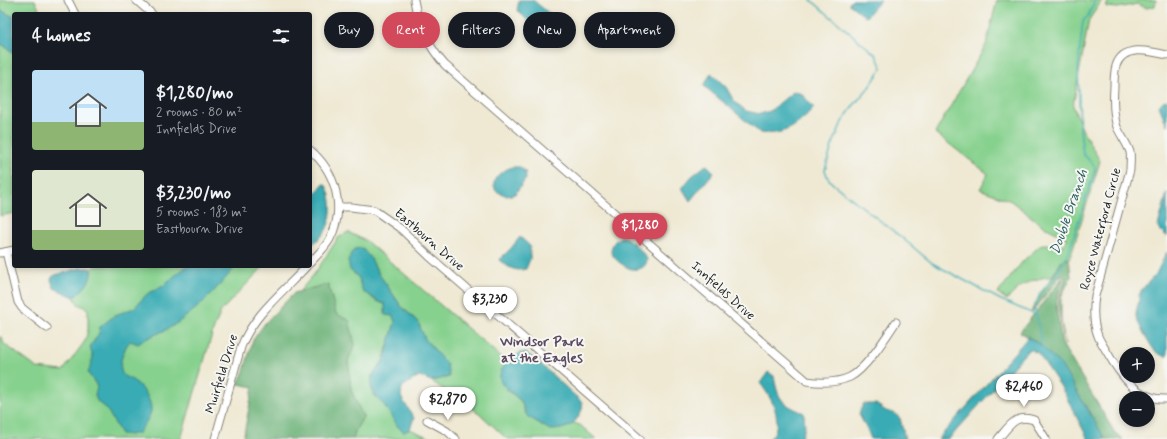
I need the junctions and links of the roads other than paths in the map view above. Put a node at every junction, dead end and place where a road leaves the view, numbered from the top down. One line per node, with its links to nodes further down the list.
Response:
1 (68, 0): 4 (street)
2 (136, 0): 5 (street)
3 (414, 0): 12 (street, Innfields Drive)
4 (74, 12)
5 (150, 12)
6 (1167, 55): 14 (street, Royce Waterford Circle)
7 (312, 152): 8 (street)
8 (338, 207): 10 (street); 18 (street, Eastbourn Drive)
9 (3, 253): 13 (street)
10 (312, 261)
11 (305, 268): 16 (street, Muirfield Drive)
12 (896, 322)
13 (47, 328)
14 (1167, 399)
15 (427, 420): 17 (street)
16 (215, 439)
17 (456, 439)
18 (640, 439)
19 (998, 439): 20 (street)
20 (1046, 439)

